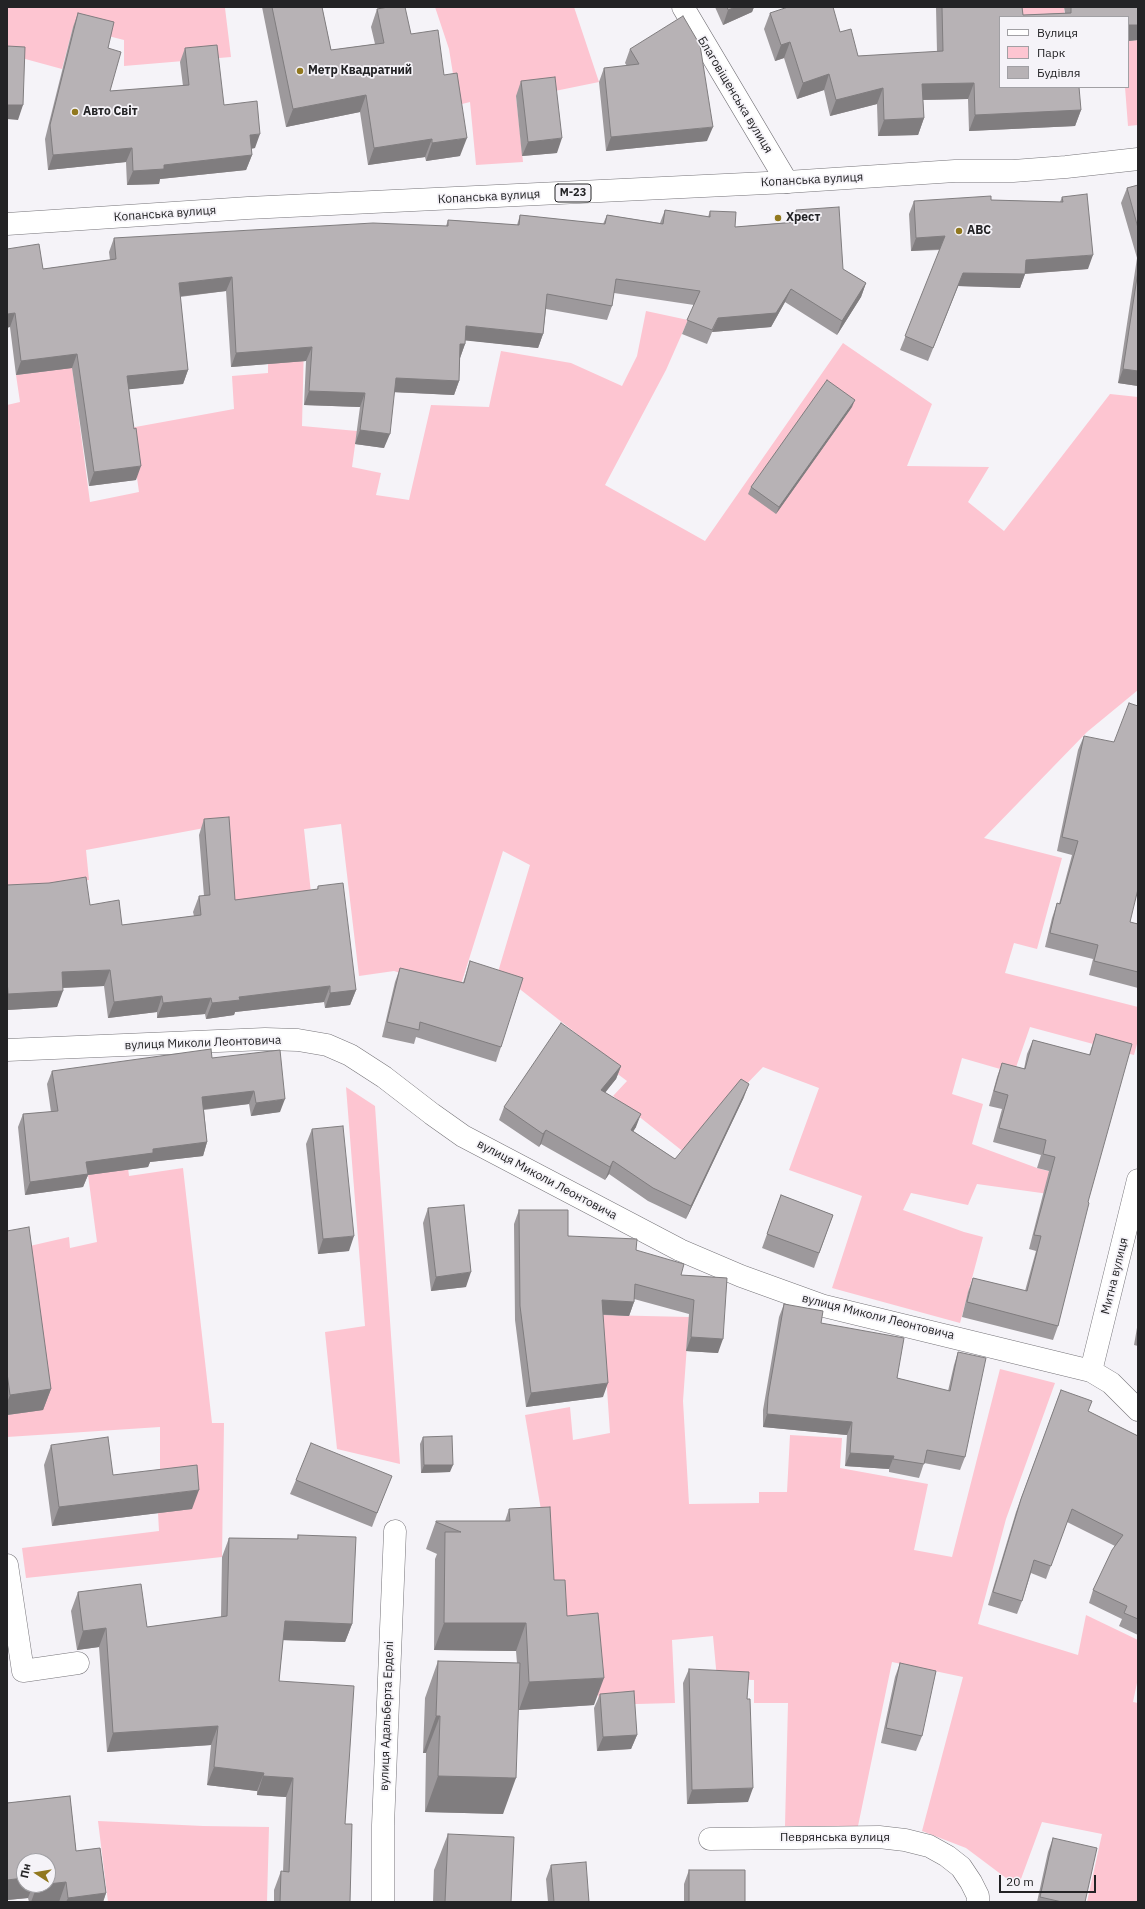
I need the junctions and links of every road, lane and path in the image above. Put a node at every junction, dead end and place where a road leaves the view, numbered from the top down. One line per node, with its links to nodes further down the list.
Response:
1 (684, 7): 3 (main road, Благовіщенська вулиця)
2 (1138, 159): 3 (main road, Копанська вулиця / М-23)
3 (787, 182): 4 (main road, Копанська вулиця / М-23)
4 (7, 224)
5 (7, 1050): 7 (main road, вулиця Миколи Леонтовича)
6 (1138, 1180): 7 (main road, Митна вулиця)
7 (1091, 1371): 8 (main road, вулиця Миколи Леонтовича)
8 (1138, 1410)
9 (395, 1531): 13 (main road, вулиця Адальберта Ерделі)
10 (7, 1565): 11 (main road)
11 (78, 1662)
12 (710, 1839): 14 (main road, Певрянська вулиця)
13 (383, 1902)
14 (978, 1902)

